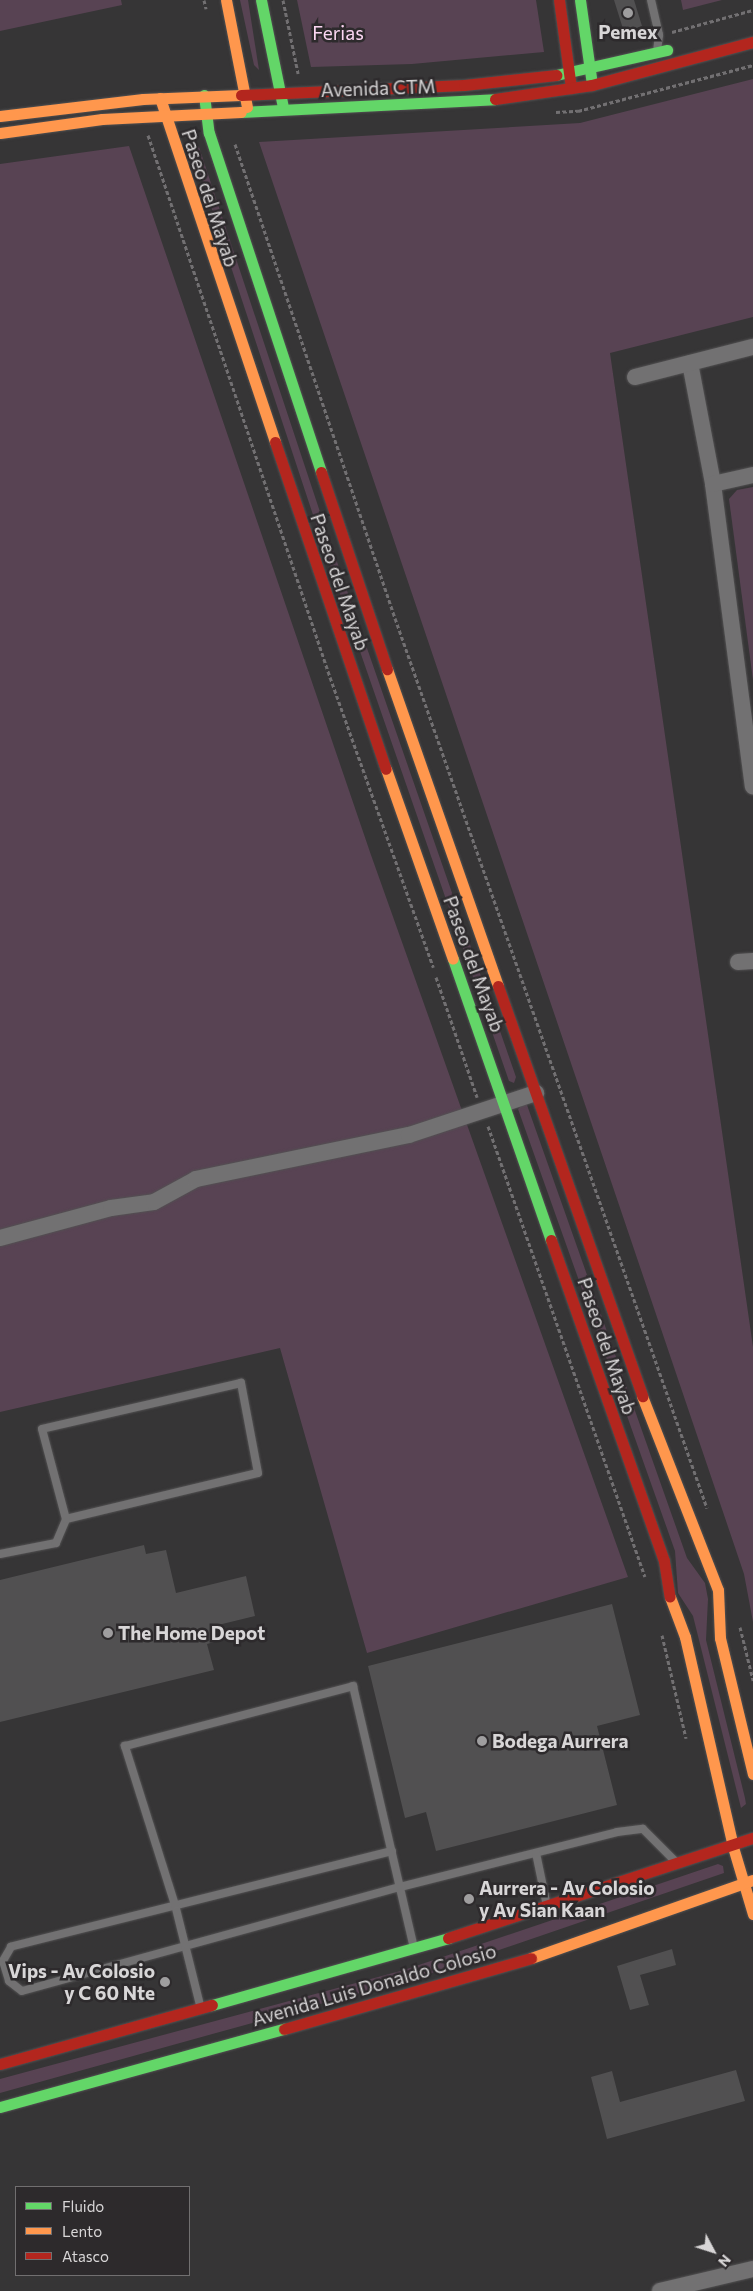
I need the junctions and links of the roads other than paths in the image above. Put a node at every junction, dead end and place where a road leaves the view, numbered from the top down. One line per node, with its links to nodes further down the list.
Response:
1 (226, 0): 19 (main road)
2 (261, 0): 18 (main road)
3 (559, 0): 15 (main road)
4 (580, 0): 6 (main road)
5 (650, 0): 11 (lane)
6 (584, 21): 7 (main road); 14 (main road)
7 (596, 42)
8 (753, 42): 13 (main road, Avenida CTM)
9 (676, 47): 11 (main road, Avenida CTM)
10 (608, 49): 12 (main road)
11 (657, 52): 12 (main road, Avenida CTM); 13 (lane)
12 (637, 57): 14 (main road, Avenida CTM)
13 (663, 66): 16 (main road, Avenida CTM)
14 (590, 69): 15 (main road, Avenida CTM); 16 (main road)
15 (569, 73): 17 (main road); 18 (main road, Avenida CTM)
16 (592, 85): 17 (main road, Avenida CTM)
17 (571, 89): 22 (main road, Avenida CTM)
18 (280, 92): 19 (main road, Avenida CTM); 22 (main road)
19 (245, 93): 20 (main road, Avenida CTM); 23 (main road)
20 (204, 95): 21 (main road, Avenida CTM); 24 (main road, Paseo del Mayab)
21 (160, 98): 25 (main road, Avenida CTM); 26 (main road, Paseo del Mayab)
22 (283, 108): 23 (main road, Avenida CTM)
23 (247, 110): 24 (main road, Avenida CTM)
24 (206, 113): 26 (main road, Avenida CTM); 35 (main road, Paseo del Mayab)
25 (0, 116)
26 (164, 116): 27 (main road, Avenida CTM); 36 (main road, Paseo del Mayab)
27 (0, 133)
28 (753, 347): 29 (street)
29 (690, 364): 30 (street); 32 (street)
30 (635, 377)
31 (753, 475): 32 (street)
32 (713, 484): 33 (street)
33 (749, 728): 34 (street)
34 (753, 786)
35 (536, 1093): 36 (street); 40 (main road, Paseo del Mayab)
36 (505, 1104): 37 (street); 42 (main road, Paseo del Mayab)
37 (0, 1238)
38 (66, 1519): 38 (lane); 39 (lane)
39 (0, 1554)
40 (753, 1774)
41 (753, 1838): 42 (main road, Avenida Luis Donaldo Colosio)
42 (733, 1847): 45 (main road, Avenida Luis Donaldo Colosio); 46 (main road, Paseo del Mayab)
43 (392, 1851): 47 (lane); 48 (lane); 48 (lane)
44 (536, 1853): 45 (lane); 47 (lane); 49 (lane)
45 (678, 1864): 49 (main road, Avenida Luis Donaldo Colosio)
46 (748, 1881): 50 (main road, Paseo del Mayab); 55 (main road, Avenida Luis Donaldo Colosio)
47 (400, 1887): 51 (lane); 52 (lane)
48 (175, 1905): 51 (lane); 51 (lane)
49 (548, 1908): 52 (main road, Avenida Luis Donaldo Colosio)
50 (753, 1914)
51 (185, 1948): 53 (lane)
52 (414, 1948): 53 (main road, Avenida Luis Donaldo Colosio)
53 (200, 2006): 54 (main road, Avenida Luis Donaldo Colosio)
54 (0, 2064)
55 (0, 2107)
56 (753, 2269): 57 (street)
57 (660, 2291)

